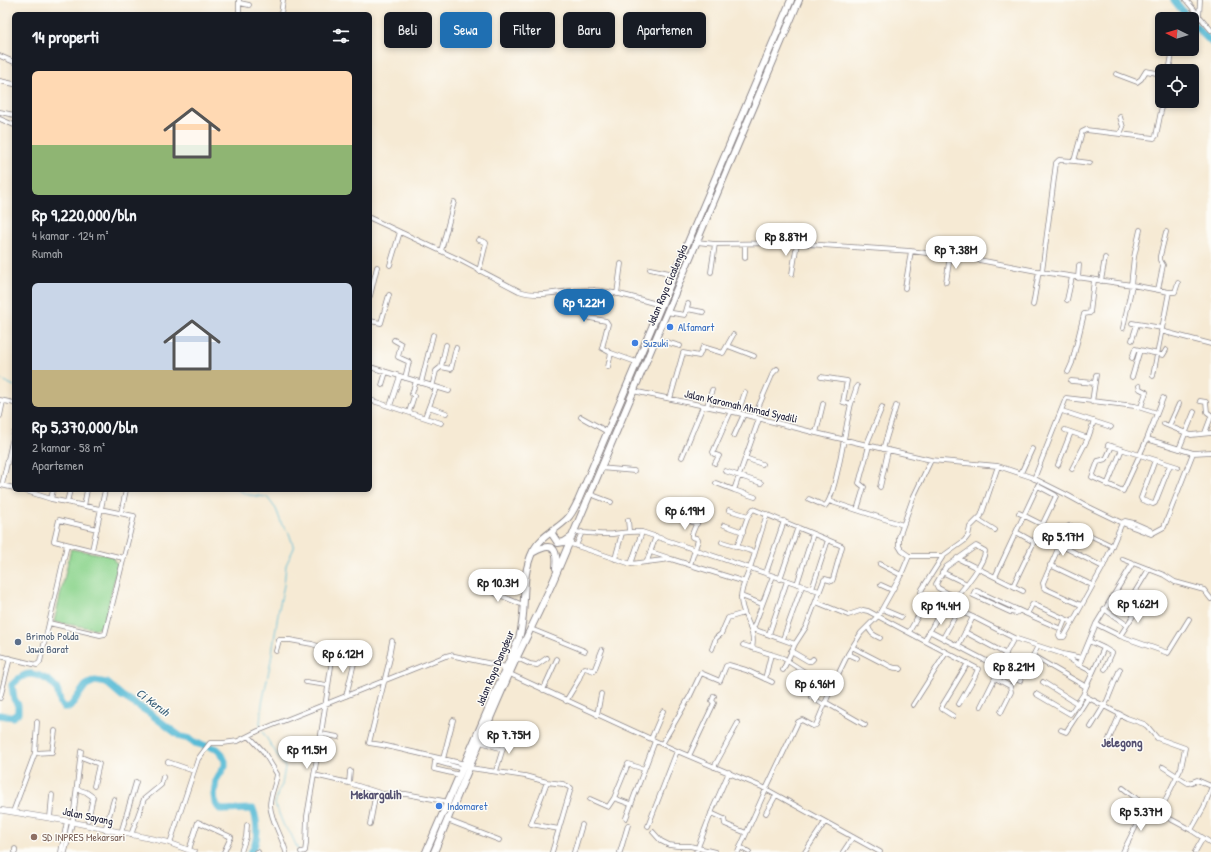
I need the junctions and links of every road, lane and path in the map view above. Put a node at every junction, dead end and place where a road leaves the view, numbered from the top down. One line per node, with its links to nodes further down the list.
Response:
1 (283, 0): 8 (street)
2 (791, 0): 52 (highway, Jalan Raya Cicalengka)
3 (799, 0): 34 (highway, Jalan Raya Cicalengka)
4 (1186, 0): 9 (street)
5 (1200, 0): 10 (street)
6 (239, 2): 7 (street)
7 (249, 5)
8 (281, 12)
9 (1195, 12)
10 (1199, 18): 11 (street)
11 (1211, 30)
12 (0, 56): 13 (street)
13 (12, 61)
14 (1155, 73): 15 (street)
15 (1116, 74)
16 (0, 81): 17 (street)
17 (12, 84)
18 (1162, 108): 24 (street)
19 (0, 112): 20 (street)
20 (12, 115)
21 (1120, 117): 24 (street)
22 (0, 119): 23 (street)
23 (12, 124)
24 (1120, 134): 25 (street)
25 (1074, 161): 26 (street); 51 (street)
26 (1090, 163)
27 (454, 202): 39 (street)
28 (372, 219): 31 (street)
29 (770, 230): 35 (street)
30 (1140, 230): 61 (street)
31 (400, 232): 39 (street); 45 (street)
32 (1166, 232): 66 (street)
33 (479, 240): 49 (street)
34 (697, 242): 37 (street); 62 (highway, Jalan Raya Cicalengka)
35 (770, 243): 36 (street); 38 (street)
36 (797, 243): 40 (street); 53 (street)
37 (715, 244): 38 (street); 50 (street)
38 (745, 244): 42 (street)
39 (440, 251): 49 (street)
40 (911, 251): 41 (street); 64 (street)
41 (950, 256): 51 (street); 59 (street)
42 (745, 258)
43 (1105, 258): 57 (street)
44 (621, 264): 68 (street)
45 (390, 265)
46 (1079, 265): 55 (street)
47 (377, 267): 63 (street)
48 (650, 270): 52 (street)
49 (479, 271): 65 (street)
50 (711, 272)
51 (1041, 272): 54 (street); 73 (street)
52 (674, 274): 58 (highway, Jalan Raya Cicalengka)
53 (792, 274)
54 (1072, 277): 55 (street); 70 (street)
55 (1078, 278): 56 (street)
56 (1094, 280): 57 (street); 104 (street)
57 (1101, 281): 61 (street)
58 (670, 282): 62 (highway); 72 (highway, Jalan Raya Cicalengka)
59 (946, 282)
60 (1178, 284): 67 (street)
61 (1131, 285): 66 (street); 80 (street)
62 (678, 286): 75 (highway, Jalan Raya Cicalengka)
63 (372, 288)
64 (904, 288)
65 (594, 290): 68 (street); 94 (street)
66 (1158, 290): 67 (street)
67 (1169, 292): 81 (street)
68 (617, 294): 72 (street)
69 (389, 295): 77 (street)
70 (1067, 300)
71 (688, 304): 74 (street)
72 (661, 305): 98 (highway, Jalan Raya Cicalengka)
73 (1033, 305)
74 (687, 309): 75 (street); 76 (street)
75 (666, 312): 84 (highway, Jalan Raya Cicalengka)
76 (703, 312)
77 (372, 321)
78 (1132, 323): 79 (street)
79 (1137, 324): 81 (street); 86 (street)
80 (1124, 328)
81 (1161, 330): 87 (street); 95 (street)
82 (433, 335): 111 (street)
83 (733, 335): 90 (street)
84 (655, 339): 89 (street); 119 (highway, Jalan Raya Cicalengka)
85 (394, 340): 108 (street)
86 (1132, 340)
87 (1211, 344)
88 (446, 346): 99 (street)
89 (680, 346)
90 (728, 346): 96 (street); 122 (street)
91 (456, 348): 99 (street)
92 (1140, 350): 95 (street); 97 (street); 106 (street)
93 (1166, 350): 95 (street)
94 (611, 353): 98 (street); 101 (street)
95 (1156, 354): 107 (street)
96 (754, 356)
97 (1132, 358)
98 (636, 362): 156 (highway, Jalan Raya Cicalengka)
99 (441, 366): 116 (street)
100 (372, 367): 103 (street)
101 (608, 367)
102 (777, 369): 149 (street)
103 (386, 372): 108 (street); 113 (street)
104 (1068, 372)
105 (1096, 375): 112 (street)
106 (1132, 376)
107 (1153, 376)
108 (403, 377): 111 (street); 131 (street)
109 (821, 377): 129 (street)
110 (1071, 381): 112 (street)
111 (418, 382): 116 (street); 139 (street)
112 (1094, 383): 127 (street)
113 (382, 385)
114 (857, 386): 129 (street)
115 (1139, 386): 136 (street)
116 (434, 387): 118 (street); 134 (street)
117 (712, 390): 132 (street)
118 (449, 391)
119 (633, 391): 122 (street, Jalan Karomah Ahmad Syadili); 186 (highway, Jalan Raya Cicalengka)
120 (746, 392): 142 (street)
121 (1163, 398): 143 (street)
122 (670, 399): 132 (street, Jalan Karomah Ahmad Syadili)
123 (2, 400): 126 (street); 145 (street)
124 (372, 401): 131 (street)
125 (1200, 401): 146 (street)
126 (12, 402)
127 (1092, 402): 136 (street); 138 (street)
128 (824, 404): 159 (street)
129 (851, 404): 165 (street)
130 (1179, 404): 153 (street)
131 (390, 406): 139 (street)
132 (705, 406): 137 (street, Jalan Karomah Ahmad Syadili); 176 (street)
133 (896, 406): 168 (street)
134 (429, 407): 140 (street); 147 (street)
135 (882, 407): 167 (street)
136 (1141, 407): 143 (street)
137 (732, 411): 142 (street, Jalan Karomah Ahmad Syadili); 180 (street)
138 (1062, 411): 150 (street); 192 (street)
139 (409, 412): 147 (street)
140 (446, 412)
141 (1194, 412): 160 (street)
142 (738, 413): 144 (street, Jalan Karomah Ahmad Syadili)
143 (1157, 413): 164 (street)
144 (744, 414): 149 (street, Jalan Karomah Ahmad Syadili); 162 (street)
145 (0, 416)
146 (1211, 416): 161 (street)
147 (425, 417): 151 (street)
148 (581, 417): 156 (street)
149 (757, 418): 159 (street, Jalan Karomah Ahmad Syadili); 177 (street)
150 (1094, 421): 154 (street); 163 (street)
151 (441, 423)
152 (1164, 424): 153 (street)
153 (1169, 426): 160 (street)
154 (1111, 427)
155 (1065, 430): 157 (street)
156 (606, 431): 237 (highway, Jalan Raya Cicalengka)
157 (1072, 432): 163 (street); 182 (street)
158 (1211, 432): 161 (street)
159 (816, 433): 165 (street, Jalan Karomah Ahmad Syadili)
160 (1186, 433): 161 (street); 171 (street)
161 (1205, 433)
162 (734, 436)
163 (1088, 438): 187 (street)
164 (1147, 439): 171 (street); 175 (street)
165 (844, 440): 167 (street, Jalan Karomah Ahmad Syadili); 212 (street)
166 (12, 441): 196 (street)
167 (868, 446): 168 (street, Jalan Karomah Ahmad Syadili); 218 (street)
168 (883, 449): 172 (street, Jalan Karomah Ahmad Syadili)
169 (1032, 449): 190 (street)
170 (1122, 449): 175 (street); 197 (street); 197 (street)
171 (1179, 449): 174 (street)
172 (888, 451): 178 (street, Jalan Karomah Ahmad Syadili); 199 (street)
173 (1211, 452): 174 (street)
174 (1193, 453): 229 (street, Jalan Karomah Ahmad Syadili)
175 (1139, 455): 179 (street); 197 (street)
176 (682, 457)
177 (745, 458): 181 (street); 191 (street)
178 (931, 460): 184 (street, Jalan Karomah Ahmad Syadili); 233 (street)
179 (1155, 460): 183 (street); 183 (street)
180 (715, 463)
181 (762, 464)
182 (1058, 465)
183 (1170, 465): 185 (street)
184 (998, 466): 190 (street, Jalan Karomah Ahmad Syadili); 227 (street)
185 (1178, 467)
186 (600, 468): 188 (street); 208 (highway, Jalan Raya Cicalengka)
187 (1072, 469)
188 (634, 471)
189 (725, 471): 191 (street)
190 (1021, 473): 192 (street, Jalan Karomah Ahmad Syadili)
191 (739, 476): 195 (street); 201 (street)
192 (1034, 479): 193 (street, Jalan Karomah Ahmad Syadili)
193 (1040, 481): 198 (street); 229 (street, Jalan Karomah Ahmad Syadili)
194 (716, 483): 201 (street)
195 (761, 483)
196 (1, 485): 200 (street)
197 (1107, 485)
198 (1038, 486): 223 (street); 231 (street)
199 (880, 487)
200 (12, 488)
201 (734, 490): 209 (street)
202 (36, 492): 210 (street)
203 (53, 492): 210 (street)
204 (70, 492): 213 (street)
205 (87, 492): 215 (street)
206 (105, 492): 216 (street)
207 (126, 492): 220 (street)
208 (590, 494): 214 (street); 245 (highway, Jalan Raya Cicalengka)
209 (756, 497)
210 (51, 499): 213 (street)
211 (809, 499): 212 (street)
212 (829, 501): 218 (street)
213 (67, 502): 215 (street)
214 (611, 502)
215 (84, 506): 216 (street)
216 (101, 510): 220 (street); 236 (street)
217 (729, 510): 224 (street)
218 (857, 510): 233 (street)
219 (1019, 512): 223 (street)
220 (121, 513): 264 (street)
221 (767, 514): 224 (street); 228 (street); 261 (street)
222 (675, 515): 230 (street)
223 (1024, 515): 231 (street); 243 (street)
224 (748, 516): 242 (street)
225 (699, 517): 230 (street)
226 (628, 520): 239 (street)
227 (979, 520): 238 (street); 263 (street)
228 (784, 521): 234 (street); 280 (street)
229 (1122, 523): 255 (street)
230 (696, 524): 258 (street)
231 (1042, 524): 235 (street); 250 (street)
232 (724, 525): 242 (street)
233 (903, 525): 262 (street)
234 (798, 527): 246 (street); 285 (street)
235 (1049, 528)
236 (97, 529): 252 (street); 257 (street)
237 (553, 530): 245 (highway); 259 (highway, Jalan Raya Cicalengka)
238 (995, 530)
239 (629, 531): 241 (street); 244 (street)
240 (582, 532): 244 (street); 245 (street); 254 (street)
241 (642, 532): 247 (street); 271 (street)
242 (743, 532): 256 (street)
243 (1016, 532): 250 (street); 283 (street)
244 (622, 533): 265 (street)
245 (573, 534): 251 (highway, Jalan Raya Cicalengka)
246 (813, 534): 248 (street); 288 (street)
247 (656, 536): 258 (street); 260 (street)
248 (828, 540): 295 (street); 297 (street)
249 (722, 542): 256 (street)
250 (1034, 542): 294 (street)
251 (568, 544): 254 (street); 284 (highway, Jalan Raya Cicalengka)
252 (67, 545): 257 (street); 325 (street)
253 (1060, 545): 255 (street); 274 (street); 275 (street)
254 (576, 546): 265 (street)
255 (1112, 546): 275 (street)
256 (737, 547): 261 (street)
257 (92, 550): 264 (street)
258 (695, 550): 273 (street); 276 (street)
259 (533, 552): 284 (highway); 311 (highway, Jalan Raya Dangdeur)
260 (651, 552): 267 (street); 269 (street)
261 (754, 552): 276 (street)
262 (909, 556): 263 (street); 281 (street)
263 (943, 556): 301 (street)
264 (123, 558): 325 (street)
265 (615, 558): 271 (street)
266 (957, 558): 277 (street); 277 (street); 279 (street)
267 (671, 559): 269 (street); 273 (street)
268 (1123, 559): 270 (street)
269 (647, 561): 271 (street)
270 (1134, 563): 278 (street); 300 (street)
271 (631, 564)
272 (880, 564): 281 (street)
273 (690, 565): 287 (street)
274 (1050, 565): 291 (street); 309 (street)
275 (1102, 567): 291 (street)
276 (750, 568): 280 (street); 287 (street)
277 (977, 569): 283 (street); 289 (street)
278 (1149, 569): 302 (street); 310 (street)
279 (942, 572): 289 (street); 289 (street)
280 (766, 574): 282 (street)
281 (901, 575): 296 (street)
282 (772, 576): 285 (street); 306 (street)
283 (995, 577): 294 (street)
284 (554, 578): 329 (highway, Jalan Raya Dangdeur)
285 (780, 579): 286 (street)
286 (787, 581): 288 (street); 335 (street)
287 (745, 582): 299 (street)
288 (797, 584): 293 (street)
289 (967, 584)
290 (881, 585): 296 (street)
291 (1092, 585): 309 (street)
292 (478, 586): 311 (street)
293 (802, 586): 295 (street); 340 (street)
294 (1013, 586): 298 (street)
295 (812, 589): 297 (street)
296 (892, 590): 312 (street)
297 (819, 591): 304 (street)
298 (1023, 591)
299 (741, 596): 306 (street); 317 (street)
300 (1112, 596): 310 (street); 313 (street)
301 (928, 597): 307 (street); 333 (street)
302 (1211, 599)
303 (996, 600): 308 (street); 308 (street); 315 (street)
304 (816, 602): 319 (street); 344 (street)
305 (1142, 602): 316 (street)
306 (762, 604): 330 (street)
307 (944, 605): 314 (street); 332 (street)
308 (994, 605): 315 (street)
309 (1081, 605): 324 (street)
310 (1126, 605): 316 (street)
311 (523, 606): 375 (highway, Jalan Raya Dangdeur)
312 (882, 609): 319 (street); 320 (street)
313 (1104, 610): 326 (street); 327 (street)
314 (958, 611): 321 (street); 338 (street)
315 (1019, 611): 318 (street)
316 (1136, 612): 327 (street)
317 (744, 613): 330 (street); 353 (street)
318 (1027, 614): 323 (street); 331 (street)
319 (878, 616): 328 (street); 333 (street)
320 (901, 617)
321 (973, 617): 334 (street); 339 (street)
322 (1189, 619): 336 (street)
323 (1065, 620): 324 (street); 331 (street)
324 (1072, 622): 331 (street)
325 (49, 623): 364 (street)
326 (1096, 624): 336 (street); 343 (street)
327 (1128, 625): 336 (street)
328 (868, 626): 337 (street); 348 (street)
329 (531, 629): 354 (street); 365 (highway, Jalan Raya Dangdeur)
330 (752, 629): 335 (street); 349 (street)
331 (1061, 629)
332 (929, 631): 338 (street); 341 (street)
333 (909, 632): 341 (street)
334 (965, 632): 346 (street); 359 (street)
335 (769, 634): 340 (street)
336 (1120, 636)
337 (880, 638)
338 (943, 638): 346 (street)
339 (1014, 638): 347 (street); 359 (street)
340 (783, 639): 344 (street)
341 (925, 640): 356 (street)
342 (392, 641): 385 (street)
343 (1089, 641): 350 (street); 368 (street)
344 (795, 644): 355 (street)
345 (743, 645): 349 (street)
346 (958, 646): 374 (street)
347 (1038, 646): 360 (street); 363 (street)
348 (852, 647): 358 (street); 376 (street)
349 (752, 648): 357 (street)
350 (1104, 648): 377 (street); 380 (street)
351 (276, 650): 389 (street)
352 (602, 650): 402 (street)
353 (712, 650)
354 (585, 651)
355 (791, 651): 370 (street); 371 (street)
356 (946, 653): 372 (street); 406 (street)
357 (771, 654): 371 (street); 384 (street)
358 (848, 654): 367 (street); 391 (street)
359 (1006, 654): 374 (street)
360 (1063, 654): 368 (street); 373 (street)
361 (356, 655): 397 (street)
362 (0, 656): 364 (street)
363 (1033, 656): 382 (street); 390 (street)
364 (9, 658): 392 (street); 400 (street)
365 (517, 658): 366 (street); 381 (highway, Jalan Raya Dangdeur)
366 (547, 658)
367 (857, 658)
368 (1082, 658): 373 (street)
369 (556, 659): 393 (street)
370 (813, 659)
371 (787, 661): 379 (street); 391 (street)
372 (968, 663): 404 (street); 414 (street)
373 (1079, 665): 380 (street)
374 (998, 666): 383 (street)
375 (506, 667): 385 (street); 438 (highway, Jalan Raya Dangdeur)
376 (902, 669)
377 (1105, 669)
378 (1120, 669): 409 (street)
379 (783, 670)
380 (1093, 672): 390 (street)
381 (510, 674): 393 (street); 428 (highway, Jalan Raya Dangdeur)
382 (1006, 674)
383 (995, 678): 408 (street); 411 (street)
384 (765, 679): 387 (street); 429 (street)
385 (384, 681): 397 (street); 436 (street)
386 (306, 682): 389 (street)
387 (772, 682)
388 (1043, 682): 405 (street)
389 (327, 685): 407 (street)
390 (1086, 687): 396 (street)
391 (831, 689): 403 (street)
392 (0, 690)
393 (543, 690): 402 (street)
394 (601, 694): 413 (street)
395 (1036, 694): 405 (street)
396 (1083, 695): 401 (street); 405 (street)
397 (346, 696): 407 (street)
398 (714, 696): 434 (street)
399 (811, 696): 403 (street)
400 (0, 698)
401 (1088, 698): 409 (street); 420 (street)
402 (566, 701): 413 (street)
403 (824, 703): 418 (street); 457 (street)
404 (959, 704)
405 (1078, 704)
406 (913, 705)
407 (324, 706): 422 (street); 423 (street)
408 (981, 706)
409 (1104, 706): 412 (street); 419 (street)
410 (663, 711): 427 (street)
411 (1001, 712)
412 (1120, 714): 426 (street); 448 (street)
413 (597, 715): 427 (street)
414 (953, 716)
415 (453, 720): 436 (street)
416 (37, 722): 433 (street)
417 (738, 723): 439 (street)
418 (864, 725)
419 (1091, 727)
420 (1061, 730)
421 (55, 731): 433 (street)
422 (321, 734): 425 (street); 446 (street)
423 (249, 736): 442 (street); 503 (street)
424 (507, 736): 430 (street)
425 (338, 737)
426 (1109, 739)
427 (653, 740): 429 (street); 441 (street)
428 (481, 742): 430 (street); 438 (highway, Jalan Raya Dangdeur)
429 (662, 744): 432 (street)
430 (502, 750): 444 (street)
431 (81, 751): 435 (street)
432 (677, 751): 434 (street); 483 (street)
433 (34, 753): 469 (street)
434 (689, 756): 439 (street)
435 (81, 757): 453 (street); 456 (street)
436 (443, 759): 438 (street)
437 (168, 762): 442 (street)
438 (466, 767): 444 (street); 447 (highway, Jalan Raya Dangdeur); 447 (street); 476 (highway, Jalan Raya Dangdeur)
439 (714, 767): 445 (street)
440 (1163, 767): 448 (street)
441 (644, 769): 463 (street); 466 (street)
442 (194, 771): 494 (street)
443 (350, 771): 452 (street)
444 (496, 771): 451 (street)
445 (729, 772): 457 (street); 470 (street)
446 (314, 774): 452 (street); 504 (street)
447 (460, 775): 465 (highway, Jalan Raya Dangdeur)
448 (1177, 776): 454 (street); 472 (street)
449 (163, 777): 490 (street)
450 (136, 782): 488 (street)
451 (547, 782): 484 (street); 484 (street)
452 (349, 783): 459 (street)
453 (94, 786)
454 (1211, 786)
455 (1123, 788): 467 (street)
456 (77, 789): 475 (street); 477 (street)
457 (766, 789): 461 (street); 489 (street)
458 (1211, 789): 486 (street)
459 (376, 792): 465 (street); 479 (street)
460 (52, 795): 473 (street)
461 (776, 795): 471 (street); 478 (street)
462 (590, 798): 463 (street)
463 (614, 798): 466 (street)
464 (114, 799): 485 (street)
465 (449, 802): 505 (highway, Jalan Raya Dangdeur)
466 (630, 804): 474 (street)
467 (1146, 806): 472 (street); 516 (street)
468 (0, 810): 469 (main road, Jalan Sayang)
469 (13, 812): 473 (main road, Jalan Sayang)
470 (711, 813): 489 (street); 496 (street)
471 (766, 813)
472 (1159, 813): 486 (street)
473 (50, 818): 477 (main road, Jalan Sayang)
474 (626, 818)
475 (88, 820)
476 (448, 820): 493 (street); 506 (highway, Jalan Raya Dangdeur)
477 (70, 821): 485 (main road, Jalan Sayang); 499 (street); 500 (street)
478 (825, 822): 491 (street); 513 (street)
479 (370, 824)
480 (247, 825): 502 (street)
481 (582, 825): 508 (street)
482 (628, 825): 509 (street)
483 (648, 826)
484 (559, 829): 507 (street)
485 (105, 830): 488 (main road, Jalan Sayang)
486 (1191, 830): 492 (street)
487 (653, 832): 496 (street)
488 (122, 833): 490 (main road, Jalan Sayang)
489 (746, 833): 497 (street)
490 (131, 835): 494 (main road, Jalan Sayang)
491 (853, 837): 514 (street); 515 (street)
492 (1203, 838): 495 (street); 517 (street)
493 (499, 840)
494 (170, 843): 498 (main road, Jalan Sayang)
495 (1211, 843)
496 (698, 847): 510 (street); 511 (street)
497 (739, 850): 512 (street)
498 (192, 851): 501 (street)
499 (61, 852)
500 (65, 852)
501 (224, 852)
502 (241, 852)
503 (286, 852)
504 (301, 852)
505 (426, 852)
506 (434, 852)
507 (552, 852)
508 (574, 852)
509 (620, 852)
510 (696, 852)
511 (716, 852)
512 (749, 852)
513 (806, 852)
514 (843, 852)
515 (880, 852)
516 (1123, 852)
517 (1195, 852)

